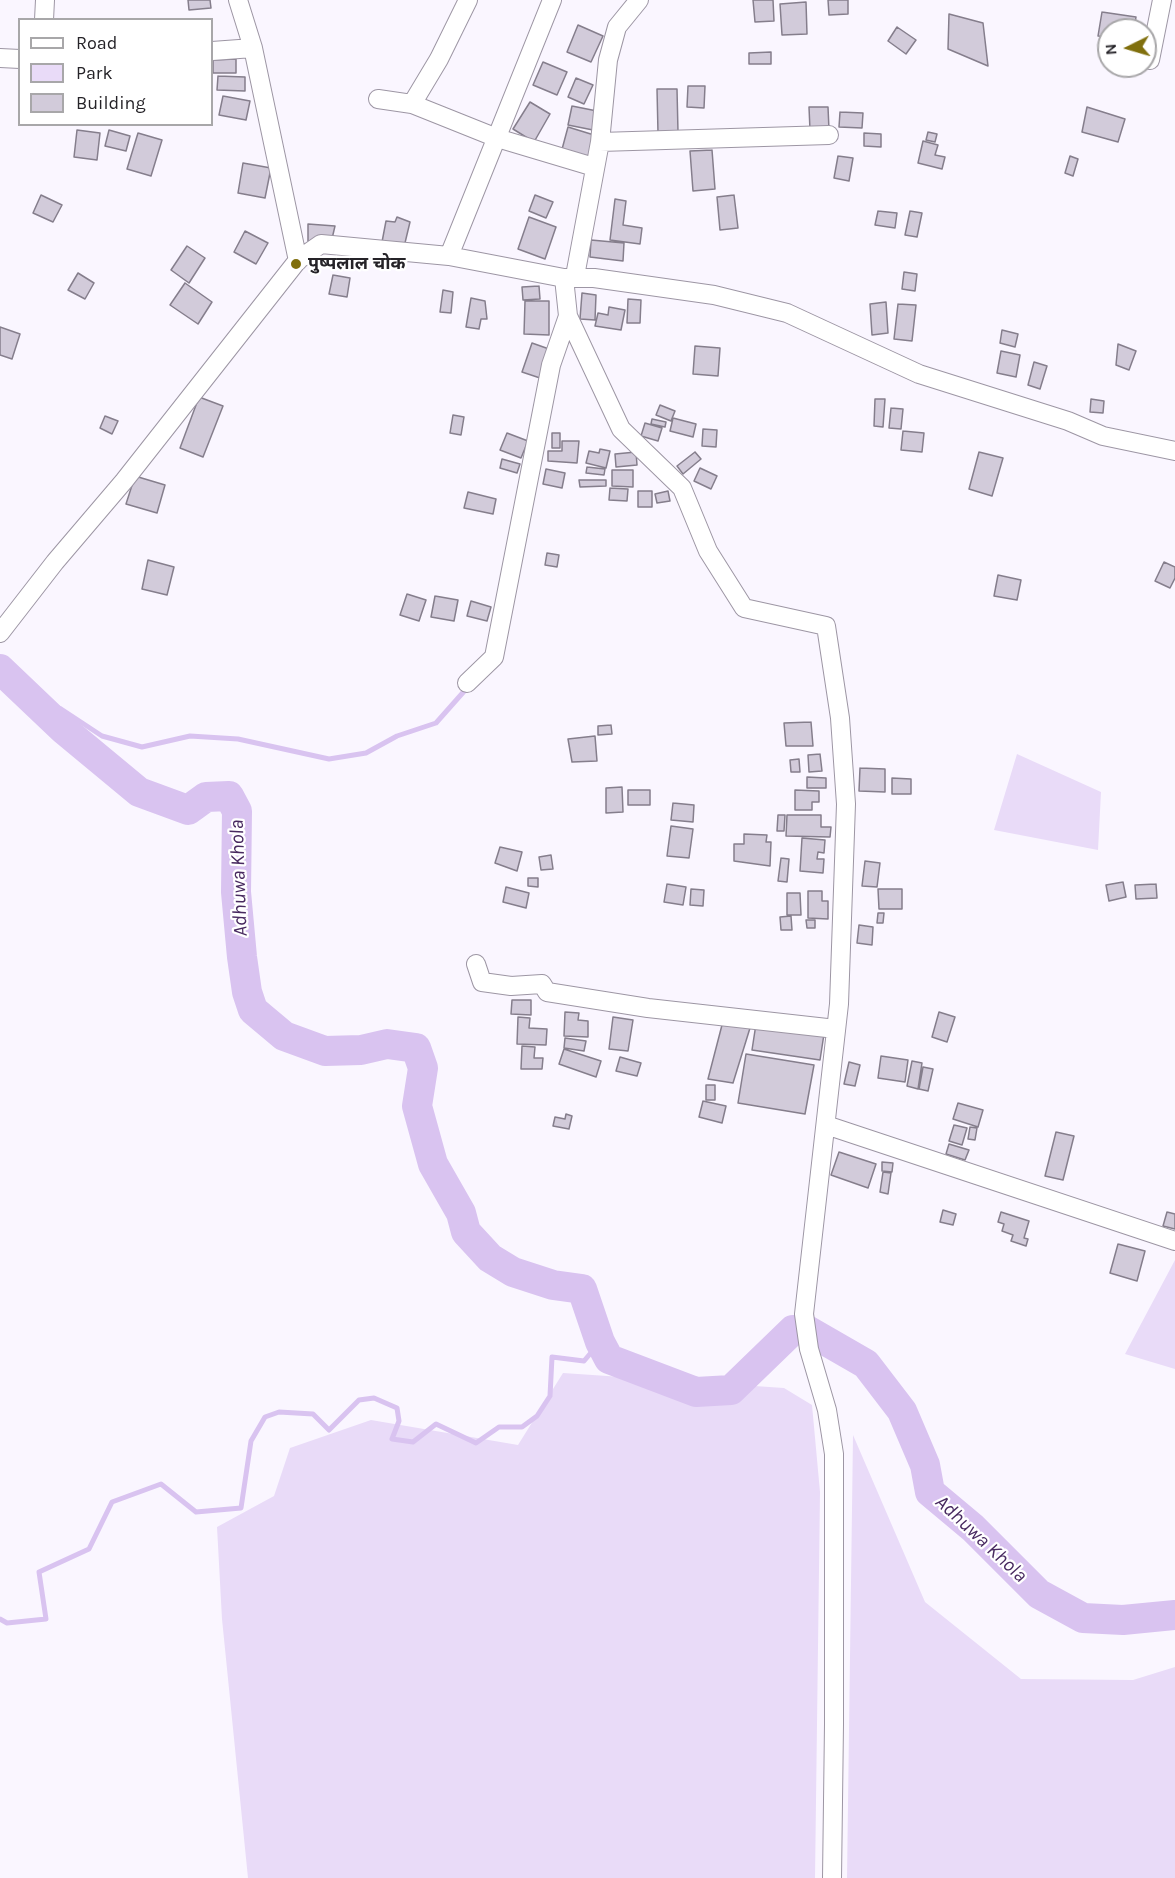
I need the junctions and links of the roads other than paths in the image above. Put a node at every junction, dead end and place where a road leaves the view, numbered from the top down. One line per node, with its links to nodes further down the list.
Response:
1 (45, 0): 7 (street)
2 (238, 0): 9 (street)
3 (468, 0): 14 (street)
4 (552, 0): 16 (street)
5 (639, 0): 17 (street)
6 (1162, 0): 8 (street)
7 (44, 18)
8 (1157, 25)
9 (252, 48): 10 (street); 20 (street)
10 (213, 51)
11 (0, 58): 12 (street)
12 (18, 59)
13 (378, 99): 14 (street)
14 (412, 104): 16 (street)
15 (829, 135): 17 (street)
16 (497, 138): 18 (street); 19 (street)
17 (600, 142): 18 (street)
18 (594, 167): 21 (street)
19 (449, 256): 20 (street); 21 (street)
20 (298, 261): 24 (street)
21 (570, 277): 22 (street); 23 (street)
22 (568, 316): 25 (street); 27 (street)
23 (1175, 451)
24 (0, 633)
25 (467, 683)
26 (476, 964): 27 (street)
27 (836, 1029): 28 (street)
28 (826, 1125): 29 (street); 30 (street)
29 (1175, 1241)
30 (831, 1878)

